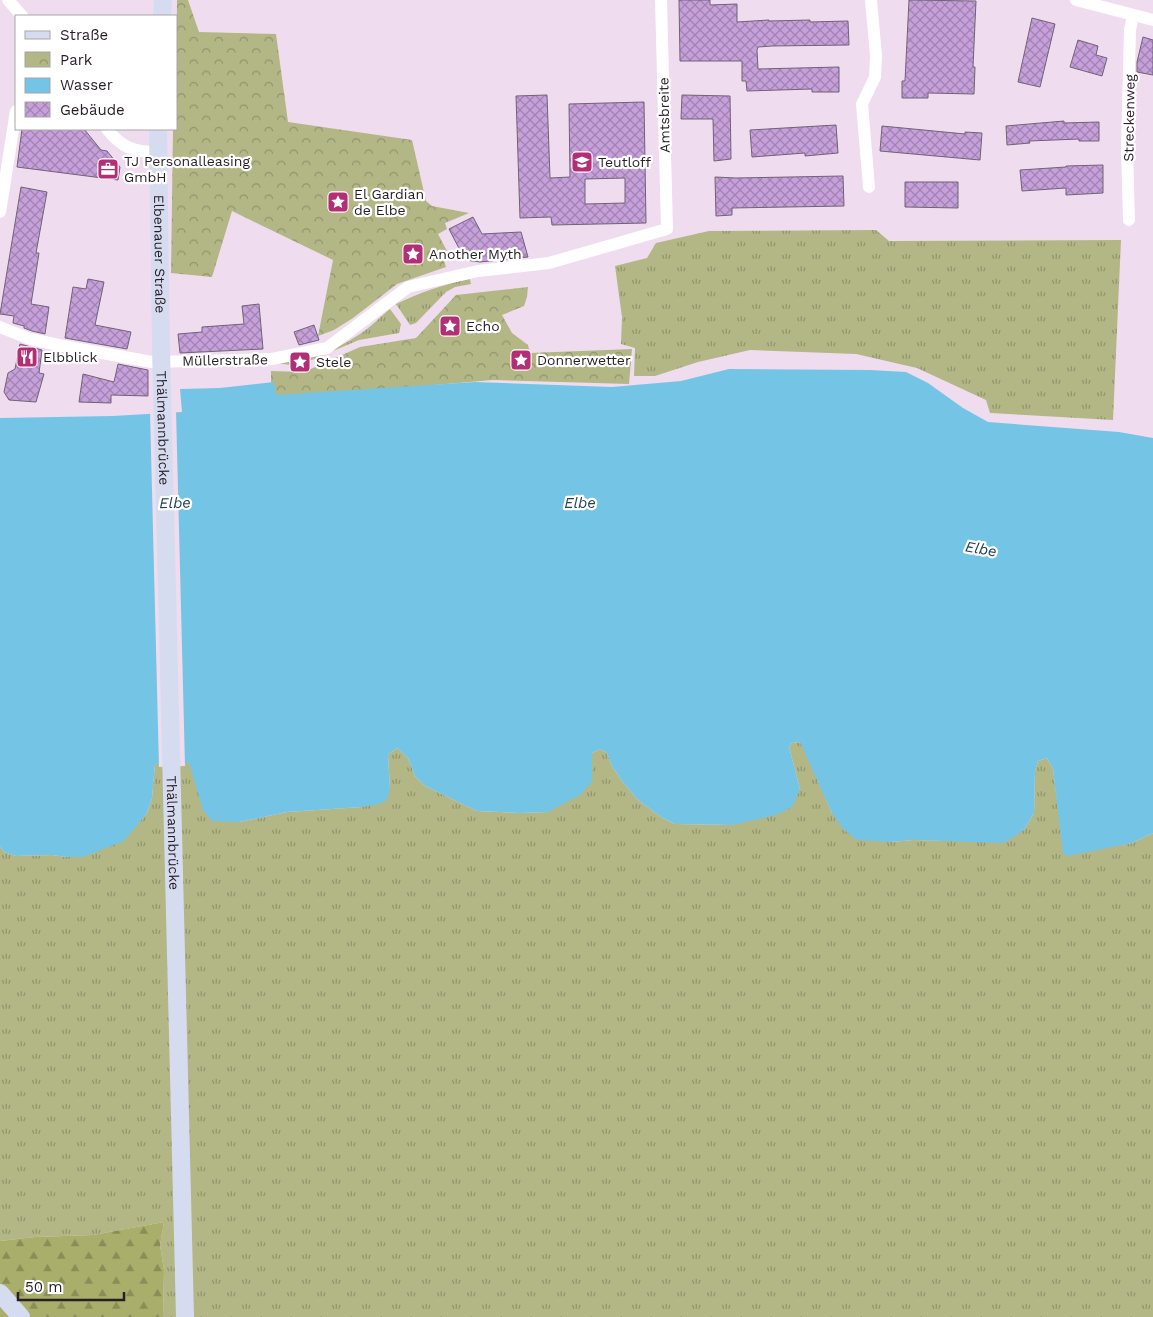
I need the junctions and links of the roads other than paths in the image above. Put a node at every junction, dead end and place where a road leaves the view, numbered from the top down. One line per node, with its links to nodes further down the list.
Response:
1 (8, 0): 6 (street)
2 (163, 0): 7 (street)
3 (661, 0): 17 (street, Amtsbreite)
4 (872, 0): 14 (street)
5 (1076, 0): 8 (street)
6 (21, 15)
7 (162, 15)
8 (1134, 15): 9 (street); 16 (street, Streckenweg)
9 (1153, 20)
10 (15, 117): 15 (street)
11 (108, 130): 13 (street)
12 (158, 130): 13 (street, Elbenauer Straße)
13 (157, 152): 19 (street, Elbenauer Straße)
14 (869, 187)
15 (0, 212)
16 (1129, 220)
17 (667, 229): 18 (street, Müllerstraße)
18 (0, 327)
19 (161, 349): 22 (street, Thälmannbrücke)
20 (0, 1293): 21 (street)
21 (21, 1317)
22 (185, 1317)

